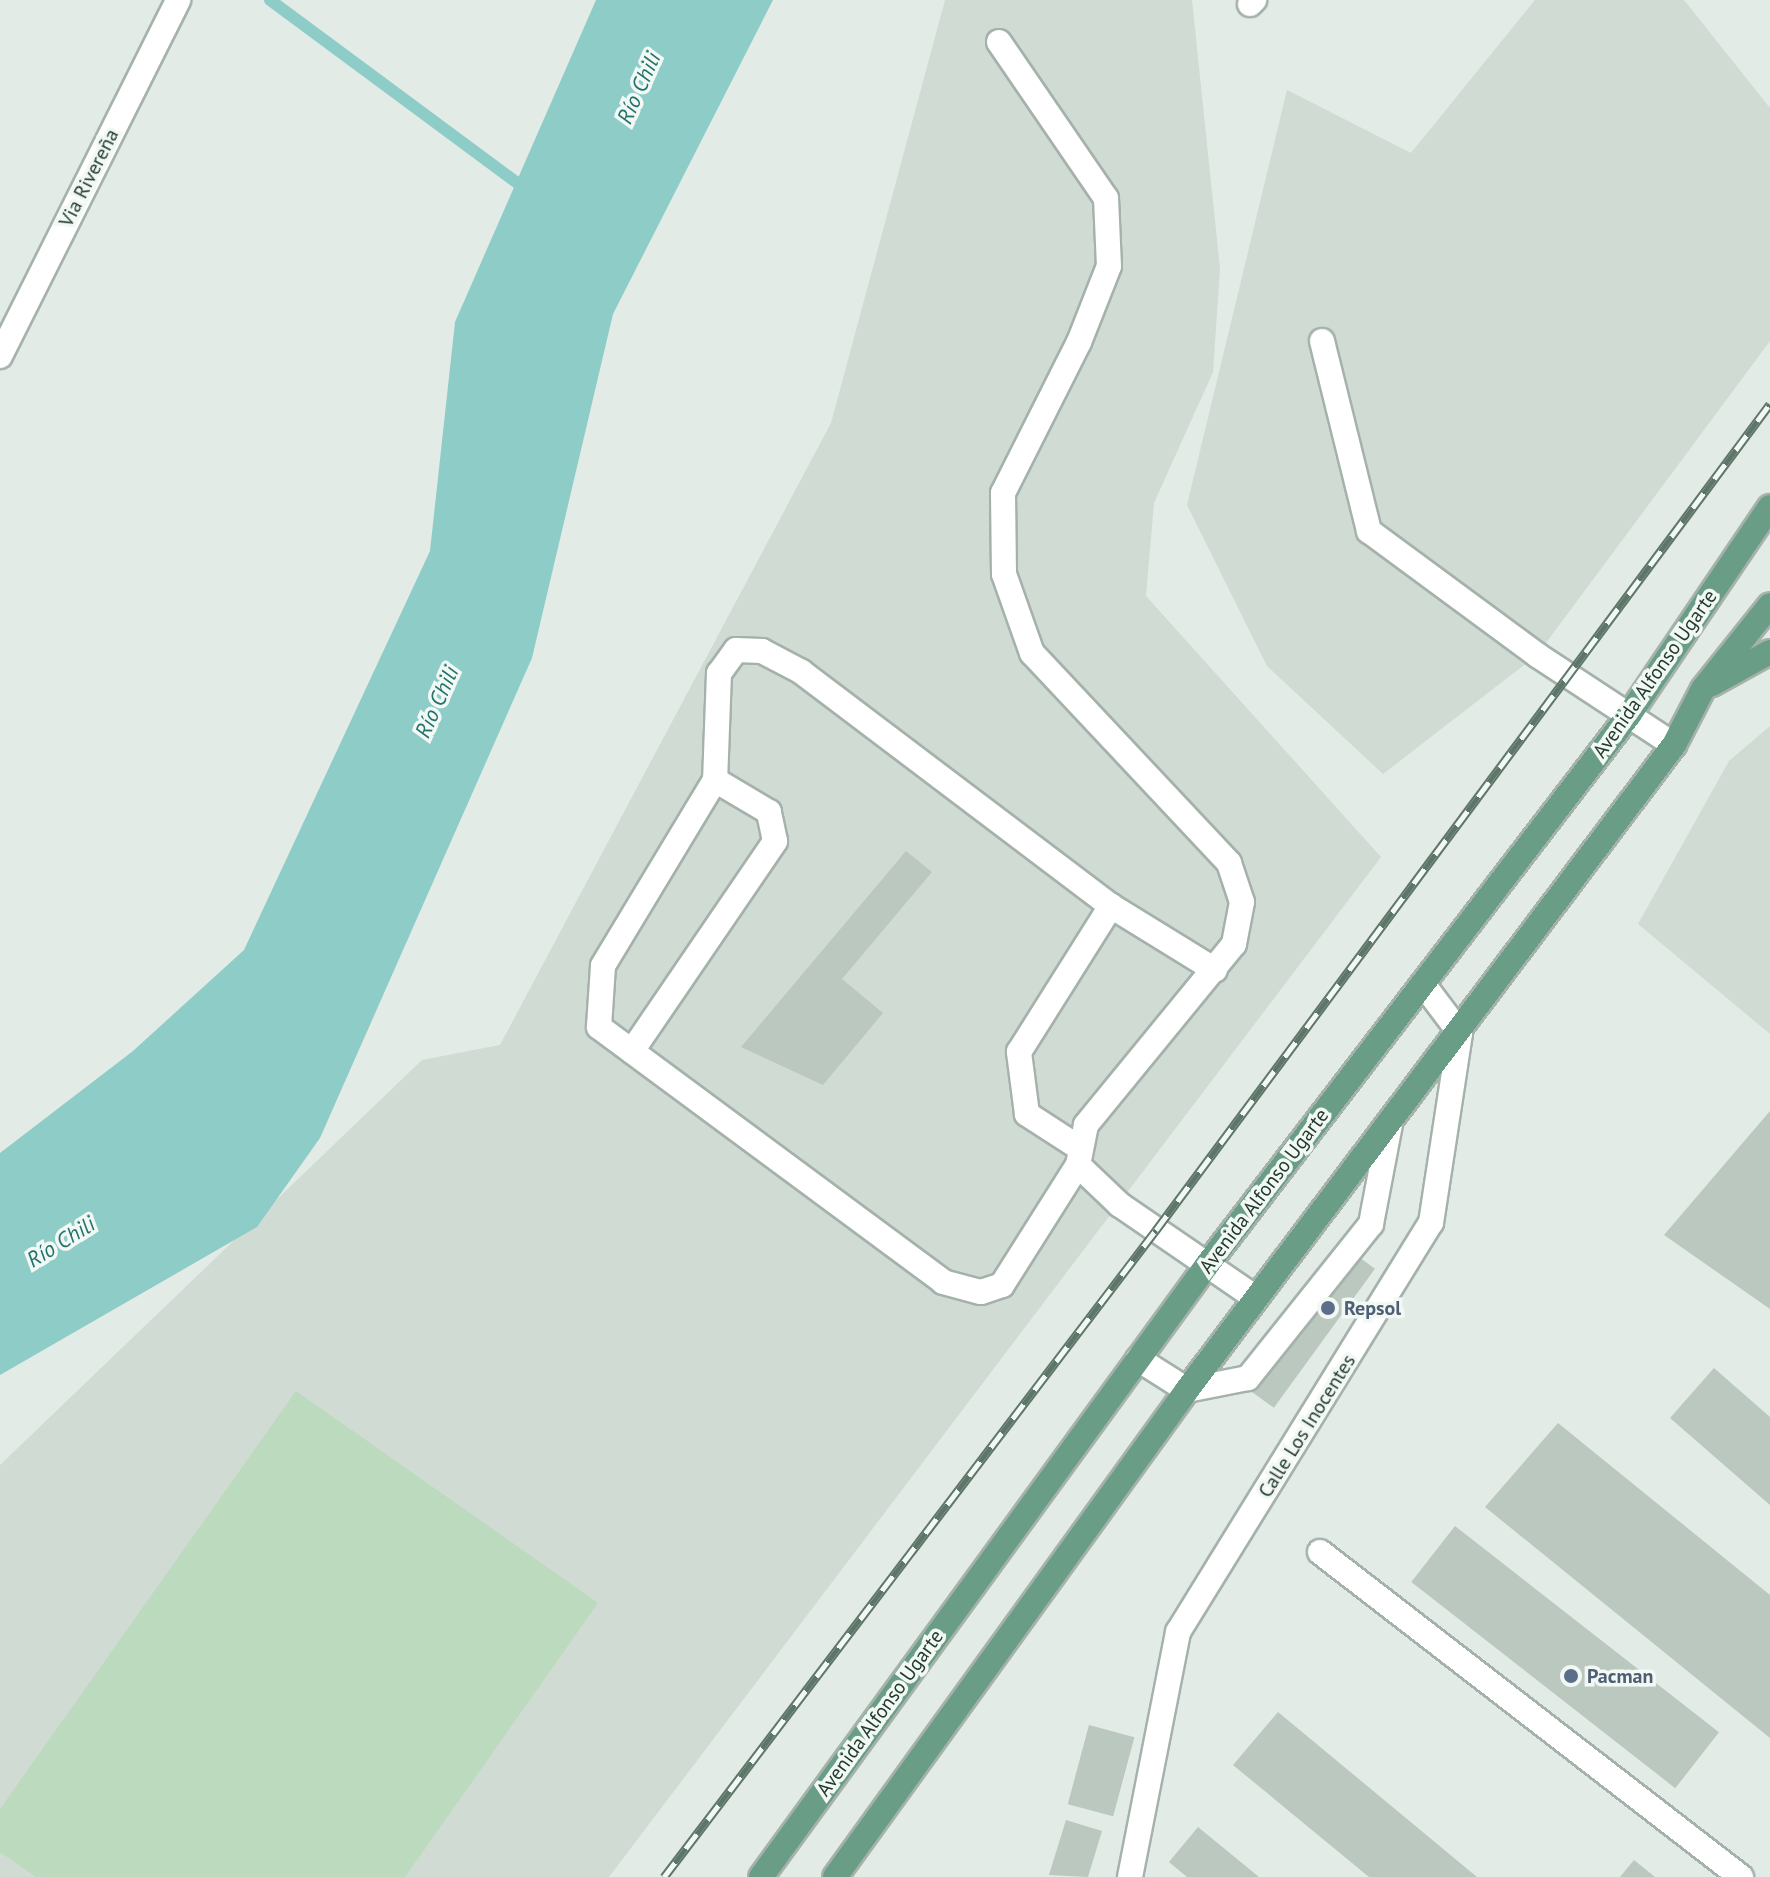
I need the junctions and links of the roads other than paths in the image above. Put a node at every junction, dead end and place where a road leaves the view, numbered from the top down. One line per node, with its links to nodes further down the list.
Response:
1 (178, 0): 4 (street, Via Rivereña)
2 (999, 42): 13 (street)
3 (1322, 341): 9 (street)
4 (0, 356)
5 (1770, 507): 9 (main road, Avenida Alfonso Ugarte)
6 (1770, 605): 8 (main road)
7 (1770, 652): 8 (main road)
8 (1703, 689): 10 (main road)
9 (1629, 715): 10 (street); 14 (main road, Avenida Alfonso Ugarte)
10 (1674, 745): 15 (main road)
11 (715, 780): 12 (street); 16 (street); 16 (street)
12 (1111, 906): 13 (street); 18 (street)
13 (1215, 970): 18 (street)
14 (1423, 984): 15 (street); 19 (main road, Avenida Alfonso Ugarte)
15 (1460, 1033): 17 (main road); 26 (street, Calle Los Inocentes)
16 (632, 1051): 18 (street)
17 (1390, 1124): 20 (main road); 22 (street)
18 (1078, 1156): 19 (street)
19 (1207, 1265): 20 (street); 21 (main road, Avenida Alfonso Ugarte)
20 (1256, 1298): 22 (main road)
21 (1138, 1359): 22 (street); 24 (main road, Avenida Alfonso Ugarte)
22 (1187, 1390): 25 (main road)
23 (1320, 1552): 27 (street)
24 (761, 1877)
25 (835, 1877)
26 (1130, 1877)
27 (1741, 1877)

